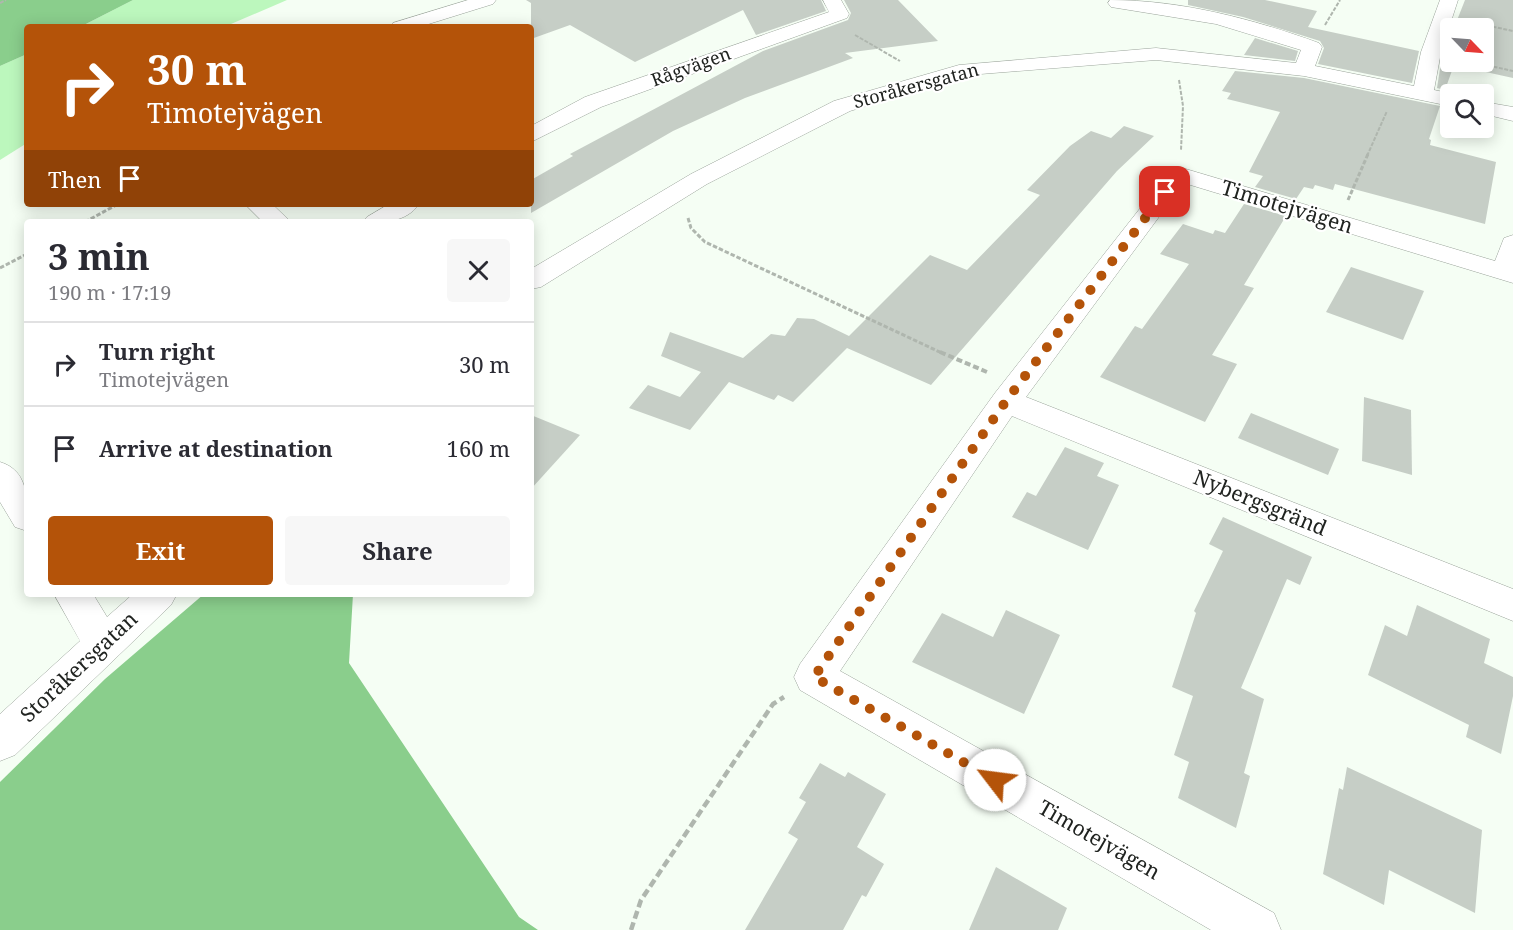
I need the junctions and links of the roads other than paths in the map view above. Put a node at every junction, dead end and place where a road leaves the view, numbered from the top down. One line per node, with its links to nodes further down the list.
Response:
1 (487, 0): 7 (street)
2 (1115, 2): 3 (street); 6 (street)
3 (1162, 4): 8 (street)
4 (834, 7): 13 (street, Rågvägen)
5 (1446, 8): 9 (street)
6 (1130, 20)
7 (410, 24)
8 (1304, 70): 9 (street, Storåkersgatan); 19 (street, Storåkersgatan)
9 (1423, 94): 10 (street, Storåkersgatan)
10 (1440, 98)
11 (1494, 110): 12 (street)
12 (1513, 114)
13 (534, 133)
14 (260, 207): 16 (street)
15 (402, 207): 17 (street)
16 (274, 219)
17 (381, 219)
18 (1510, 264): 20 (street, Timotejvägen)
19 (534, 279)
20 (1012, 394): 25 (street, Nybergsgränd); 28 (street, Timotejvägen)
21 (0, 476): 22 (street)
22 (24, 512)
23 (75, 597): 26 (street)
24 (155, 597): 26 (street, Storåkersgatan)
25 (1513, 605)
26 (102, 643): 27 (street, Storåkersgatan)
27 (0, 741)
28 (1257, 930)

